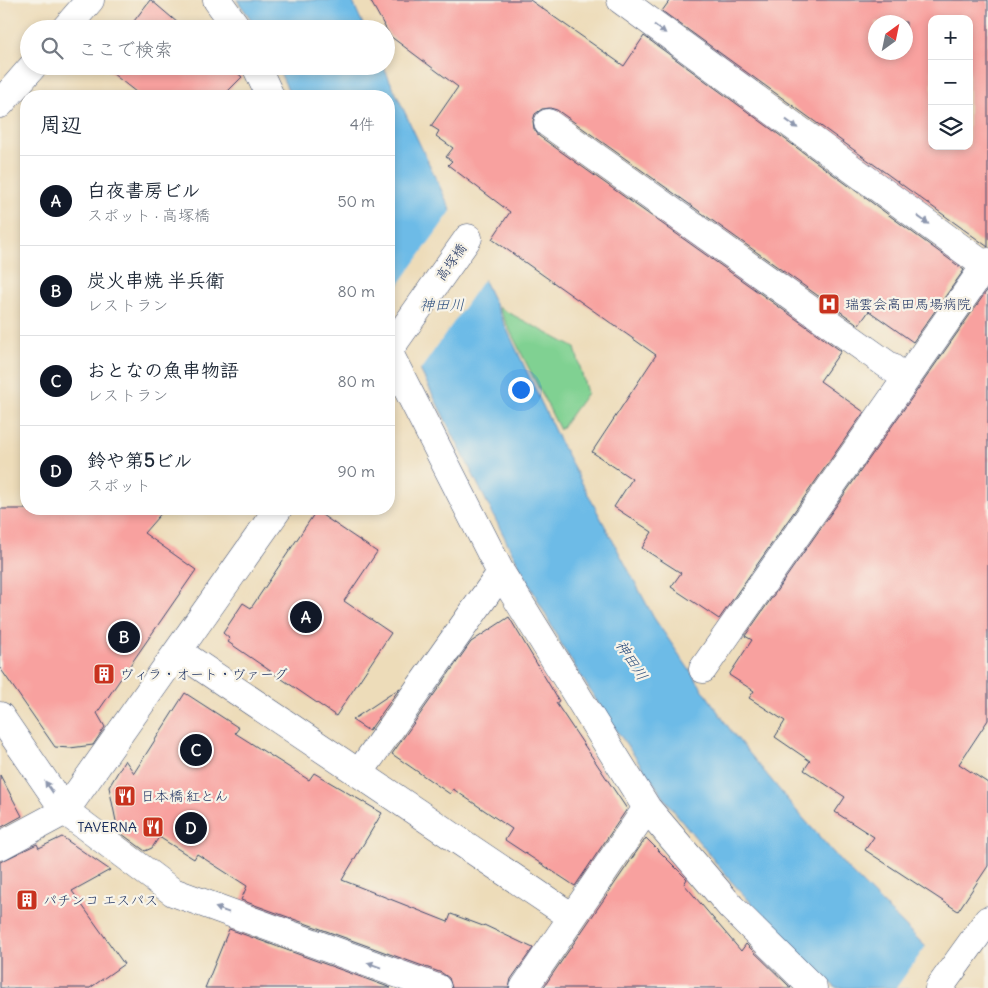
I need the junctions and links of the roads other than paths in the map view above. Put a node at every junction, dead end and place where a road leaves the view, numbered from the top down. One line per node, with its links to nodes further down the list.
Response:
1 (90, 0): 4 (street)
2 (217, 0): 5 (street)
3 (621, 0): 12 (street, one-way to 12)
4 (73, 20)
5 (231, 20)
6 (25, 75): 9 (street)
7 (260, 75): 8 (street)
8 (267, 90)
9 (0, 104)
10 (548, 123): 15 (street)
11 (468, 238): 13 (street, 高塚橋)
12 (987, 265): 15 (street)
13 (395, 342)
14 (395, 352): 17 (street)
15 (906, 378): 19 (street)
16 (274, 515): 18 (street)
17 (501, 574): 21 (street); 22 (street)
18 (179, 652): 21 (street); 23 (street)
19 (703, 669)
20 (0, 716): 23 (street, one-way to 20)
21 (358, 772): 25 (street)
22 (647, 808): 25 (street); 29 (street)
23 (65, 811): 24 (street); 27 (street, one-way to 23)
24 (0, 846)
25 (572, 917): 28 (street)
26 (988, 920): 30 (street)
27 (436, 988)
28 (524, 988)
29 (813, 988)
30 (939, 988)

